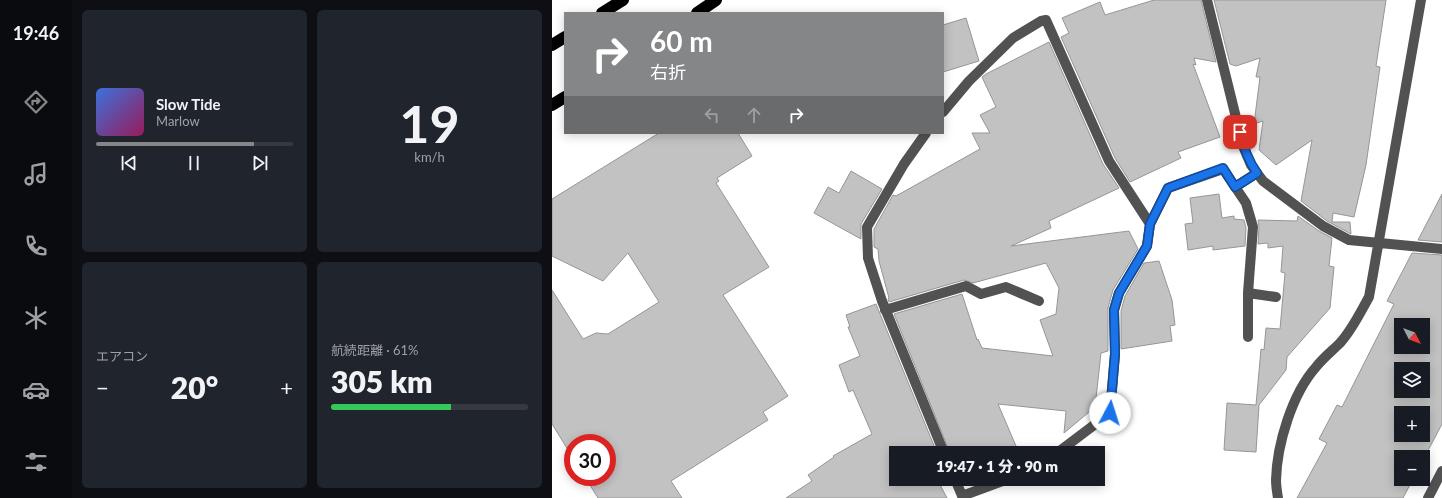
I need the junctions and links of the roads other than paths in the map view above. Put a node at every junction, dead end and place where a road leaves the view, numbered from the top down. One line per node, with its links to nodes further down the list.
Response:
1 (623, 0): 5 (highway)
2 (716, 0): 6 (highway)
3 (1207, 0): 13 (street)
4 (1421, 0): 16 (street)
5 (604, 12)
6 (698, 12)
7 (564, 38): 8 (highway)
8 (552, 45)
9 (564, 98): 10 (highway)
10 (552, 105)
11 (944, 111): 15 (street)
12 (925, 134): 21 (street)
13 (1257, 173): 14 (street); 16 (street)
14 (1235, 187): 15 (street); 18 (street)
15 (1150, 224): 24 (street)
16 (1378, 244): 17 (street); 29 (street)
17 (1442, 249)
18 (1248, 293): 19 (street); 22 (street)
19 (1276, 297)
20 (1039, 301): 21 (street)
21 (885, 310): 23 (street)
22 (1248, 337)
23 (941, 446)
24 (1066, 446)
25 (1442, 471): 30 (street)
26 (958, 486): 28 (street)
27 (990, 486): 28 (street)
28 (962, 497)
29 (1278, 498)
30 (1428, 498)

